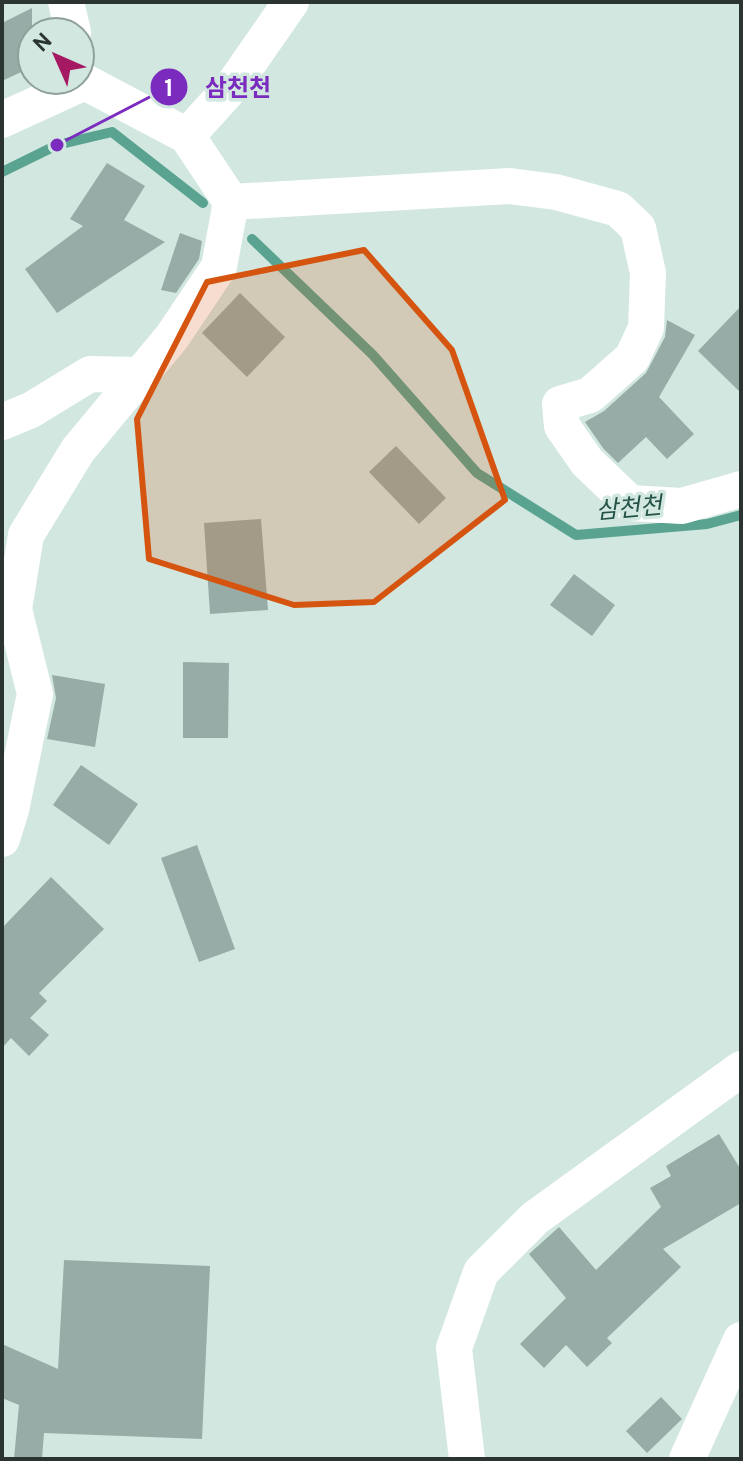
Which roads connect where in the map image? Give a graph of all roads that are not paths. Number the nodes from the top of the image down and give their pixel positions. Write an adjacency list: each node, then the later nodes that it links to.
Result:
1 (291, 2): 5 (street)
2 (96, 81): 5 (street)
3 (42, 96): 4 (street)
4 (2, 120)
5 (187, 136): 6 (street)
6 (231, 202): 7 (street); 9 (street)
7 (140, 375): 8 (street); 10 (street)
8 (2, 422)
9 (741, 489)
10 (2, 839)
11 (741, 1069): 13 (street)
12 (741, 1340): 14 (street)
13 (467, 1459)
14 (687, 1459)

